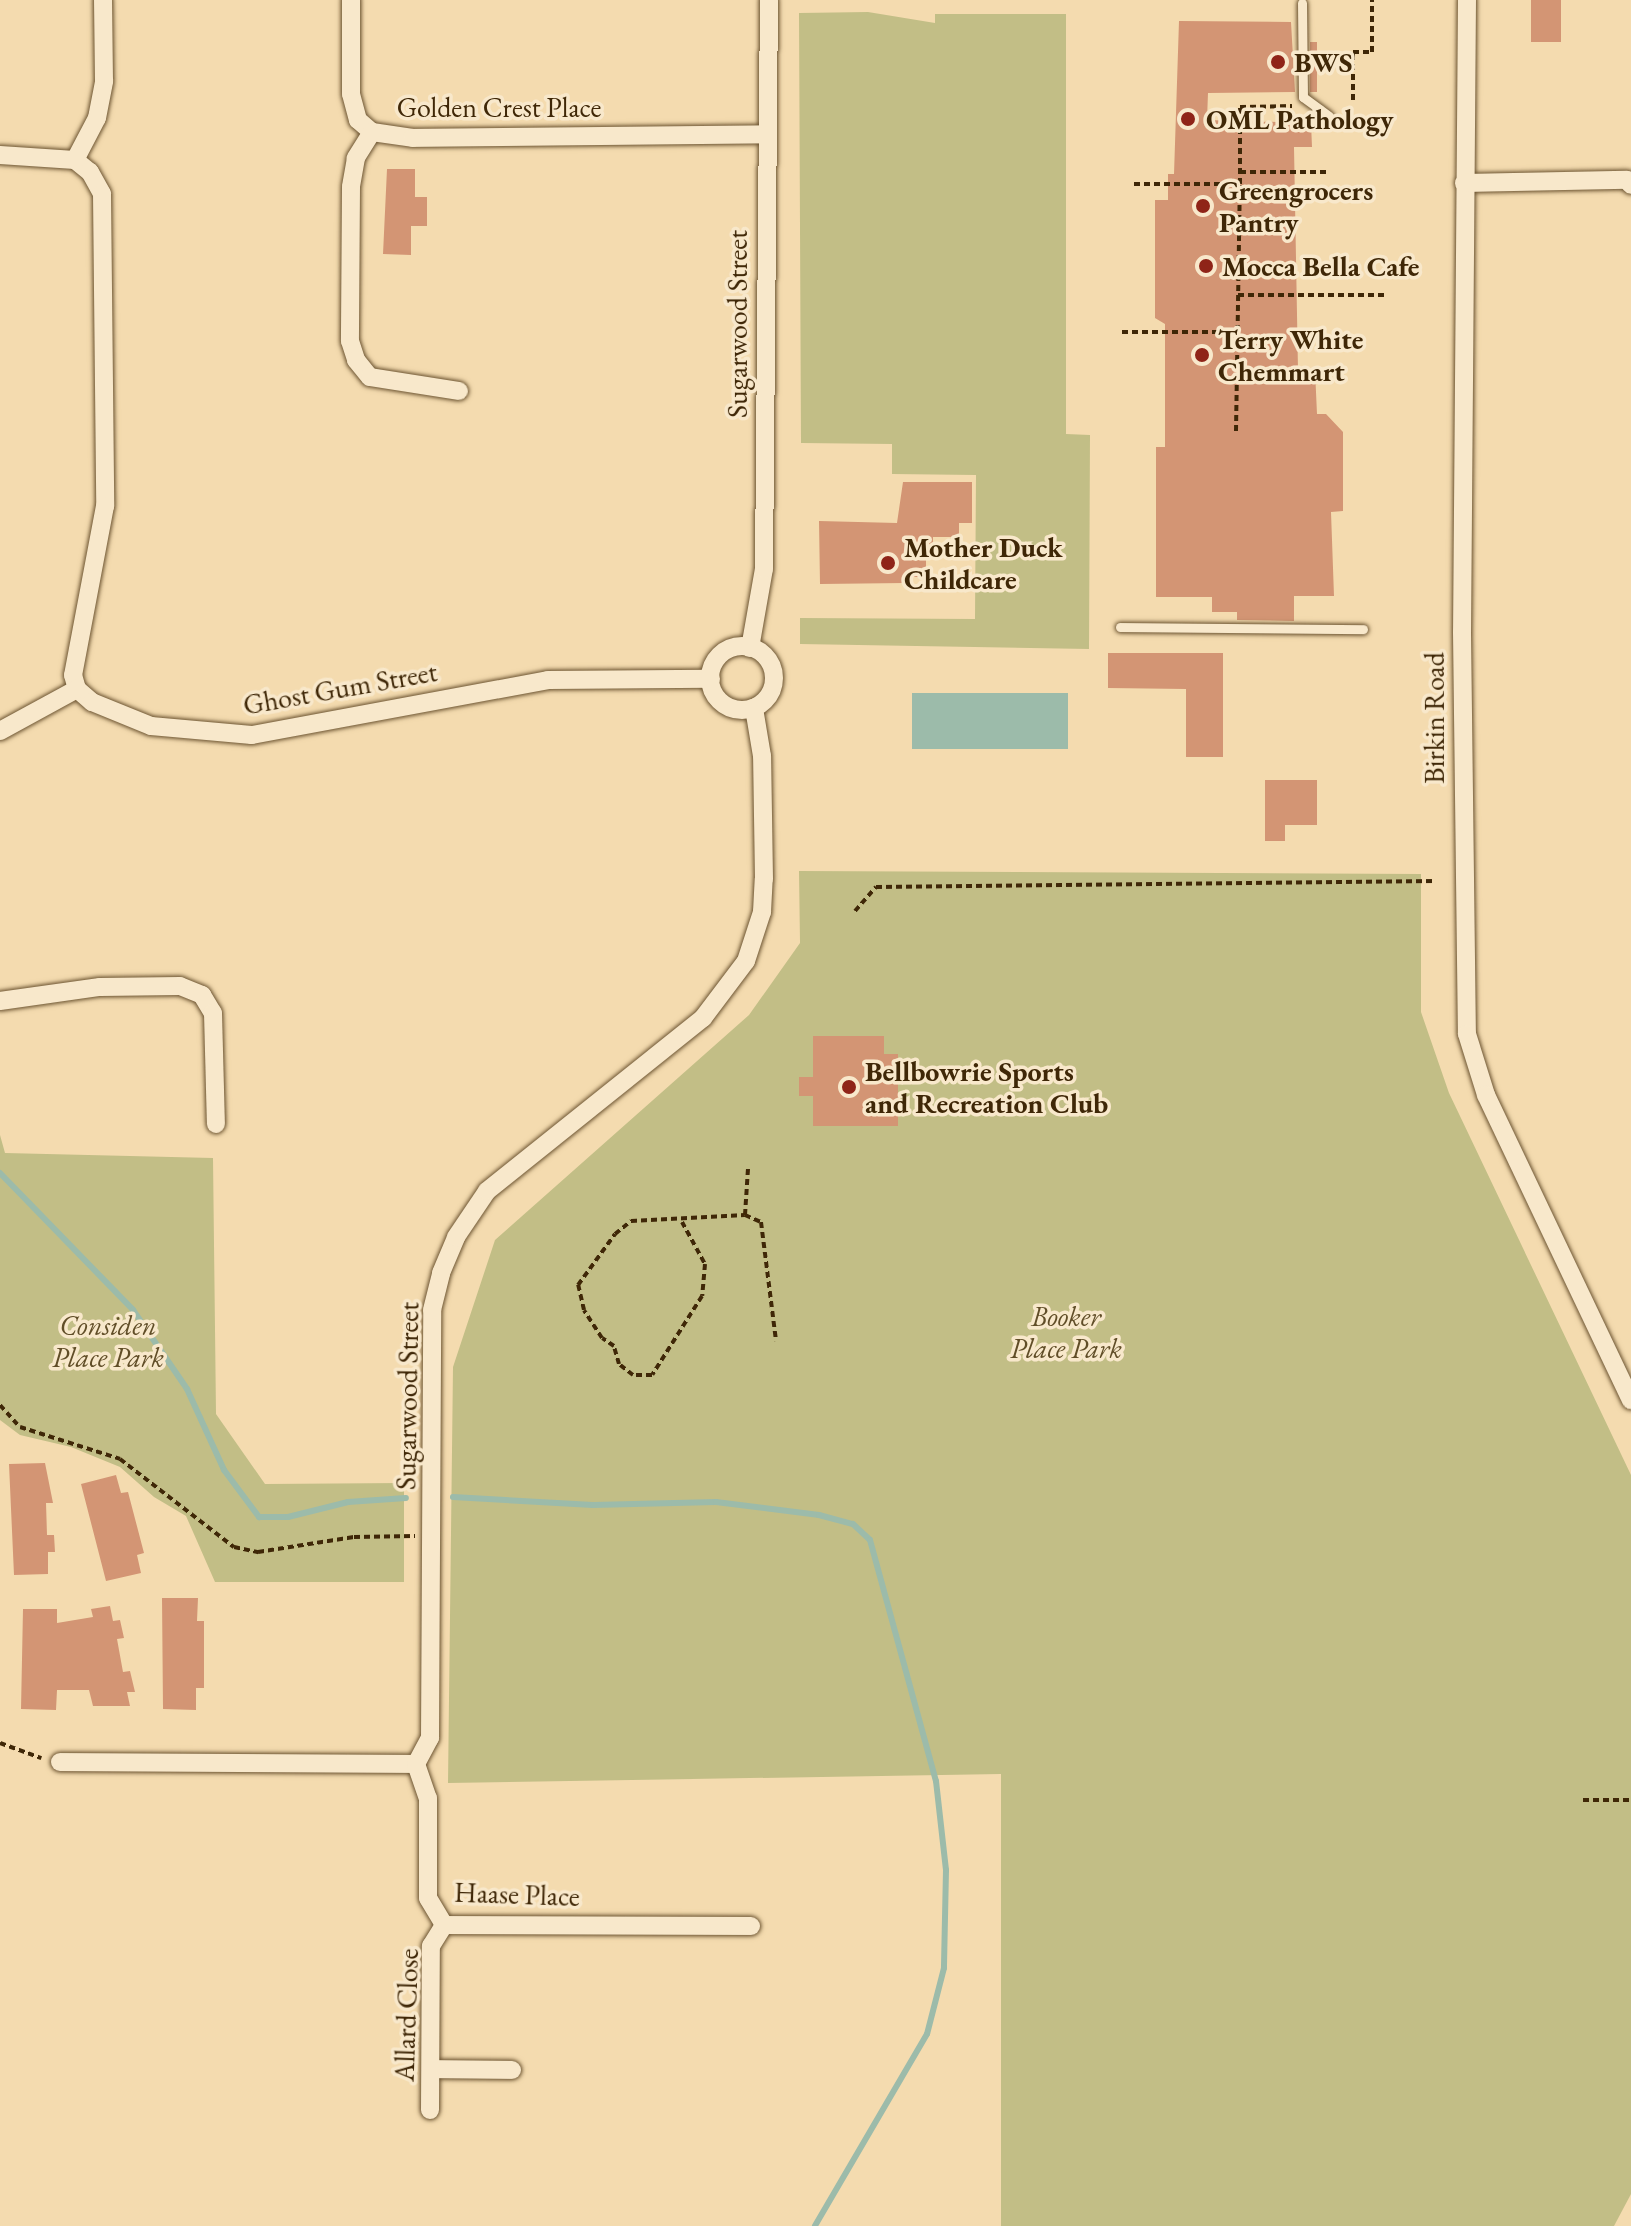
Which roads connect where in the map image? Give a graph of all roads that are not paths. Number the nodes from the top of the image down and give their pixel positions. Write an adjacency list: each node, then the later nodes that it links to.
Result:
1 (103, 0): 10 (street)
2 (351, 0): 7 (street, Golden Crest Place)
3 (769, 0): 8 (street, Sugarwood Street)
4 (1467, 0): 12 (street, Birkin Road)
5 (1302, 3): 6 (lane)
6 (1329, 116)
7 (372, 132): 8 (street, Golden Crest Place); 13 (street)
8 (766, 134): 16 (street, Sugarwood Street)
9 (0, 155): 10 (street)
10 (75, 160): 18 (street)
11 (1630, 180): 12 (street)
12 (1464, 183): 23 (street, Birkin Road)
13 (459, 391)
14 (1120, 627): 15 (lane)
15 (1363, 629)
16 (750, 648): 17 (street); 19 (street)
17 (711, 679): 18 (street, Ghost Gum Street); 19 (street)
18 (77, 689): 20 (street)
19 (754, 708): 25 (street, Sugarwood Street)
20 (0, 731)
21 (0, 1001): 22 (street)
22 (216, 1124)
23 (1631, 1400)
24 (60, 1762): 25 (street)
25 (416, 1764): 26 (street, Haase Place)
26 (444, 1925): 27 (street, Haase Place); 28 (street, Allard Close)
27 (751, 1926)
28 (431, 2069): 29 (street); 30 (street, Allard Close)
29 (512, 2070)
30 (430, 2110)

